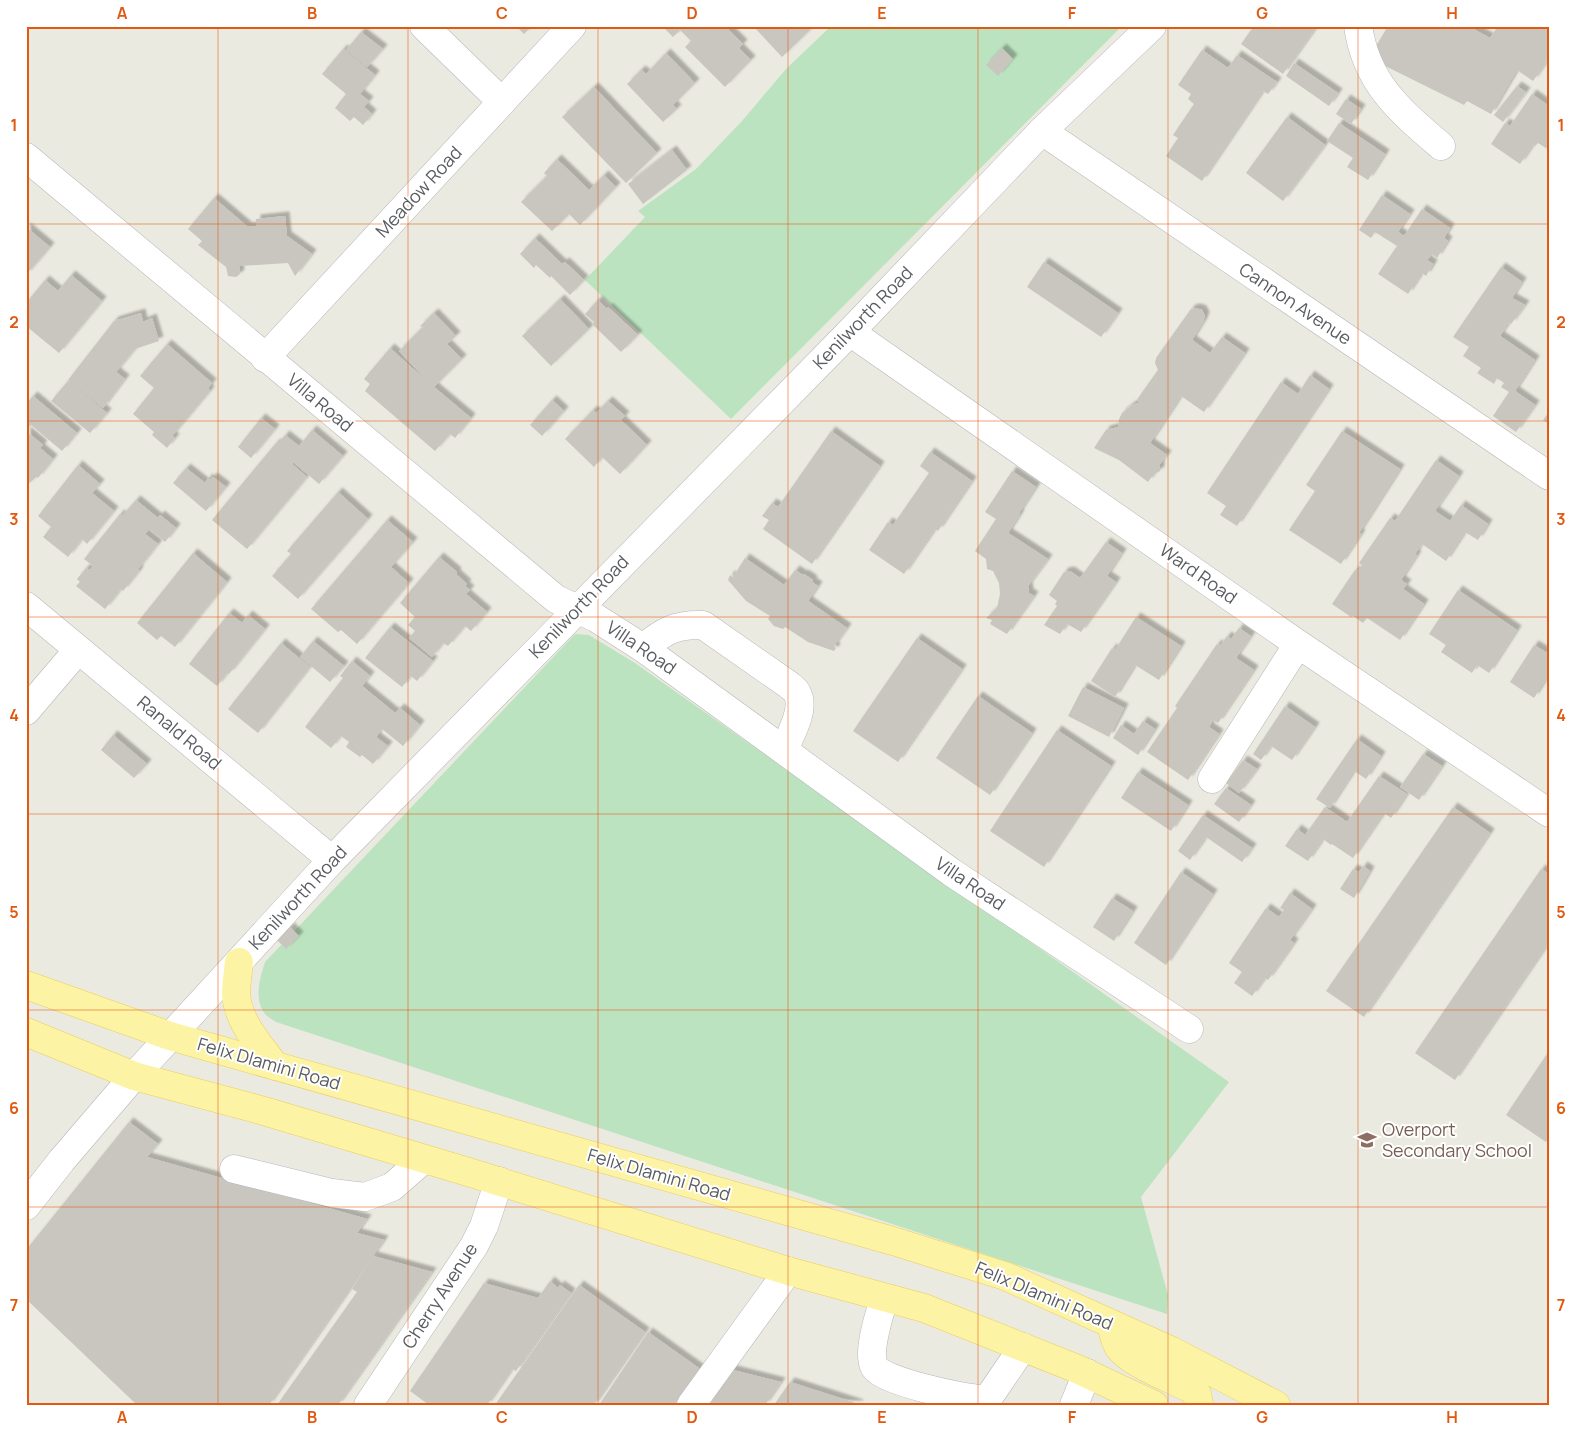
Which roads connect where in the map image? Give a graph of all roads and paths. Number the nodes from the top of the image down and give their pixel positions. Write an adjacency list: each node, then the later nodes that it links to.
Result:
1 (424, 26): 5 (street)
2 (572, 26): 5 (street, Meadow Road)
3 (1152, 26): 6 (street, Kenilworth Road)
4 (1358, 26): 7 (street)
5 (502, 102): 10 (street, Meadow Road)
6 (1042, 132): 9 (street, Kenilworth Road); 11 (street, Cannon Avenue)
7 (1441, 146)
8 (26, 157): 10 (street, Villa Road)
9 (850, 332): 13 (street, Kenilworth Road); 14 (street, Ward Road)
10 (265, 358): 13 (street, Villa Road)
11 (1549, 476)
12 (26, 606): 16 (street, Ranald Road)
13 (577, 609): 15 (street, Villa Road); 21 (street, Kenilworth Road)
14 (1298, 644): 19 (street); 20 (street, Ward Road)
15 (643, 648): 18 (street, Villa Road); 18 (street)
16 (78, 650): 17 (street); 21 (street, Ranald Road)
17 (26, 710)
18 (784, 750): 24 (street, Villa Road)
19 (1212, 779)
20 (1549, 813)
21 (332, 860): 22 (street, Kenilworth Road)
22 (239, 962): 26 (street, Kenilworth Road); 27 (main road)
23 (26, 985): 26 (main road, Felix Dlamini Road)
24 (1189, 1029)
25 (26, 1032): 28 (main road)
26 (170, 1036): 27 (main road, Felix Dlamini Road); 28 (street, Kenilworth Road)
27 (275, 1066): 35 (main road, Felix Dlamini Road)
28 (134, 1076): 29 (main road); 32 (street, Kenilworth Road)
29 (424, 1158): 30 (street); 31 (main road)
30 (234, 1169)
31 (498, 1181): 33 (main road); 39 (street, Cherry Avenue)
32 (26, 1206)
33 (788, 1271): 34 (main road); 40 (street)
34 (884, 1298): 36 (main road); 36 (street)
35 (1111, 1324): 38 (main road, Felix Dlamini Road); 43 (main road)
36 (1023, 1347): 37 (main road)
37 (1086, 1373): 41 (street); 42 (main road)
38 (1242, 1396): 44 (main road, Felix Dlamini Road)
39 (368, 1405)
40 (691, 1405)
41 (1074, 1405)
42 (1154, 1405)
43 (1199, 1405)
44 (1276, 1405)

